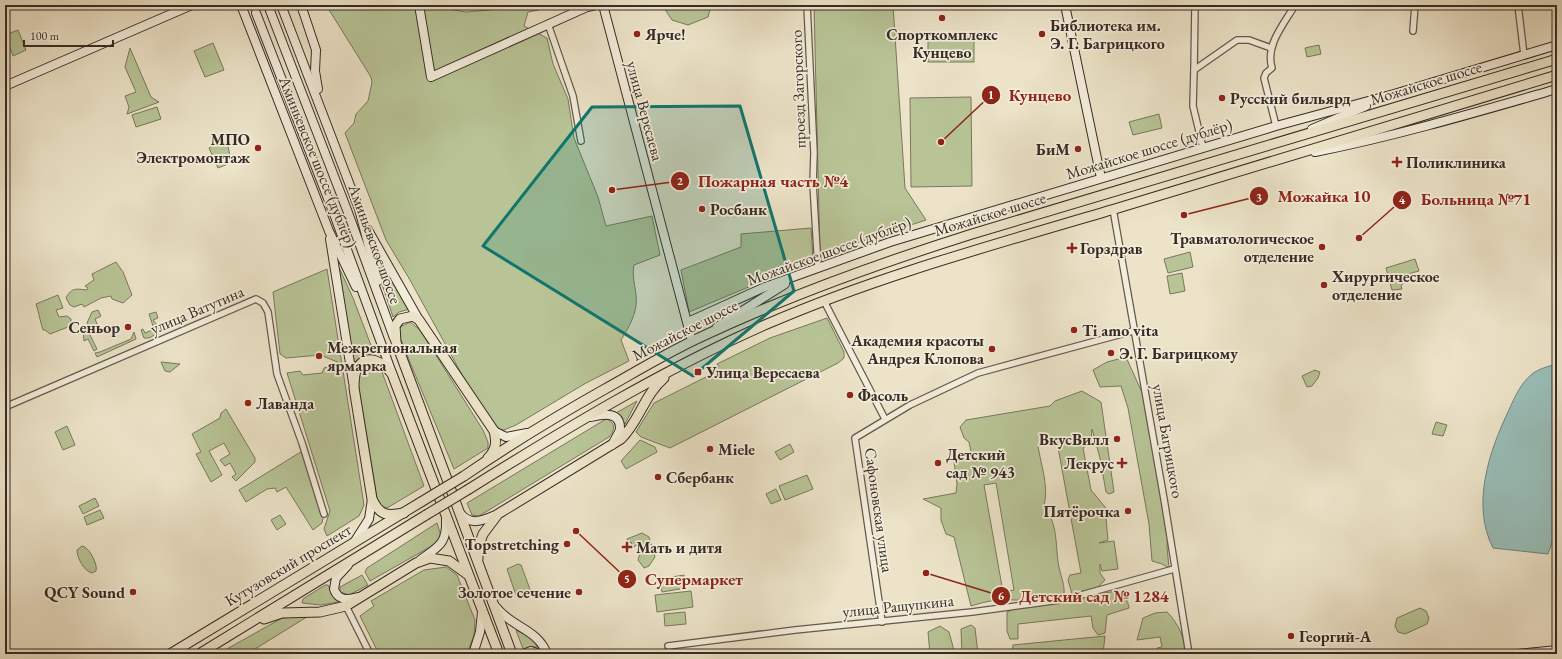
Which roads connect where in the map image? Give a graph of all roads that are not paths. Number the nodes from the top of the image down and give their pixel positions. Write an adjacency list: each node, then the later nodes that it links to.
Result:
1 (192, 5): 24 (main road)
2 (242, 5): 36 (main road, Аминьевское шоссе (дублёр))
3 (281, 5): 27 (main road, Аминьевское шоссе (дублёр))
4 (302, 5): 27 (main road)
5 (419, 5): 16 (main road)
6 (596, 5): 16 (main road)
7 (603, 5): 41 (main road, улица Вересаева)
8 (808, 5): 37 (street, проезд Загорского)
9 (1065, 5): 33 (main road)
10 (1195, 5): 22 (street)
11 (1295, 5): 19 (street)
12 (1415, 5): 17 (street)
13 (1518, 5): 20 (street)
14 (269, 8): 42 (main road, Аминьевское шоссе)
15 (256, 13): 43 (main road, Аминьевское шоссе)
16 (548, 24): 29 (street)
17 (1413, 31)
18 (1557, 45): 20 (main road, Можайское шоссе (дублёр))
19 (1271, 48): 22 (street); 28 (street)
20 (1524, 55): 26 (main road, Можайское шоссе (дублёр))
21 (1557, 59): 30 (main road, Можайское шоссе)
22 (1194, 70): 31 (street)
23 (1557, 75): 32 (main road, Можайское шоссе)
24 (5, 86)
25 (1557, 88): 32 (main road)
26 (1394, 94): 28 (main road, Можайское шоссе (дублёр)); 30 (main road)
27 (322, 110): 34 (main road, Аминьевское шоссе (дублёр))
28 (1276, 126): 31 (main road, Можайское шоссе (дублёр))
29 (582, 141)
30 (1277, 143): 45 (main road, Можайское шоссе)
31 (1202, 148): 33 (main road, Можайское шоссе (дублёр))
32 (1280, 159): 35 (main road, Можайское шоссе)
33 (1101, 178): 37 (main road, Можайское шоссе (дублёр))
34 (359, 209): 40 (main road); 42 (main road, Аминьевское шоссе (дублёр))
35 (1113, 209): 39 (main road, Можайское шоссе); 44 (street, улица Багрицкого)
36 (329, 231): 43 (main road, Аминьевское шоссе (дублёр)); 50 (main road)
37 (818, 268): 38 (main road, Можайское шоссе (дублёр))
38 (805, 274): 41 (main road, Можайское шоссе (дублёр)); 45 (main road)
39 (824, 301): 48 (main road, Можайское шоссе); 53 (street)
40 (419, 320): 47 (main road); 55 (main road)
41 (688, 322): 46 (main road, улица Вересаева)
42 (389, 325): 47 (main road, Аминьевское шоссе)
43 (376, 328): 49 (main road, Аминьевское шоссе)
44 (1133, 331): 53 (street, Сафоновская улица); 70 (street, улица Багрицкого)
45 (704, 335): 46 (main road, Можайское шоссе)
46 (692, 341): 54 (main road, Можайское шоссе)
47 (396, 342): 61 (main road, Аминьевское шоссе)
48 (676, 368): 52 (main road, Можайское шоссе); 56 (main road)
49 (392, 374): 50 (main road); 65 (main road, Аминьевское шоссе)
50 (354, 388): 59 (main road)
51 (5, 407): 63 (street, улица Ватутина)
52 (586, 418): 56 (main road); 58 (main road, Можайское шоссе)
53 (885, 419): 76 (street, Сафоновская улица)
54 (536, 430): 55 (main road); 57 (main road, Можайское шоссе)
55 (494, 431): 57 (main road)
56 (612, 445): 64 (main road)
57 (484, 462): 60 (main road, Можайское шоссе, bridge)
58 (469, 489): 67 (main road, Кутузовский проспект, bridge)
59 (372, 499): 62 (main road); 66 (main road)
60 (421, 502): 62 (main road, Кутузовский проспект)
61 (458, 511): 64 (main road); 69 (main road, Аминьевское шоссе)
62 (404, 512): 66 (main road, Кутузовский проспект)
63 (324, 514)
64 (498, 514): 69 (main road)
65 (446, 516): 68 (main road); 71 (main road, Аминьевское шоссе)
66 (353, 543): 80 (main road, Кутузовский проспект)
67 (354, 559): 72 (main road); 77 (main road, Кутузовский проспект)
68 (416, 563): 71 (main road); 72 (main road)
69 (479, 566): 73 (main road, Аминьевское шоссе)
70 (1174, 569): 76 (street, улица Ращупкина); 89 (street, улица Багрицкого)
71 (470, 577): 75 (main road, Аминьевское шоссе)
72 (362, 595): 74 (main road)
73 (493, 604): 85 (main road, Аминьевское шоссе); 88 (main road)
74 (346, 606): 77 (main road); 82 (street)
75 (482, 609): 83 (main road); 84 (main road, Аминьевское шоссе)
76 (882, 622): 78 (street, улица Ращупкина)
77 (235, 632): 81 (main road, Кутузовский проспект)
78 (668, 646)
79 (1557, 650): 90 (main road)
80 (170, 654)
81 (198, 654)
82 (370, 654)
83 (473, 654)
84 (499, 654)
85 (512, 654)
86 (524, 654): 87 (main road)
87 (540, 654)
88 (547, 654)
89 (1189, 654)
90 (1517, 654)

